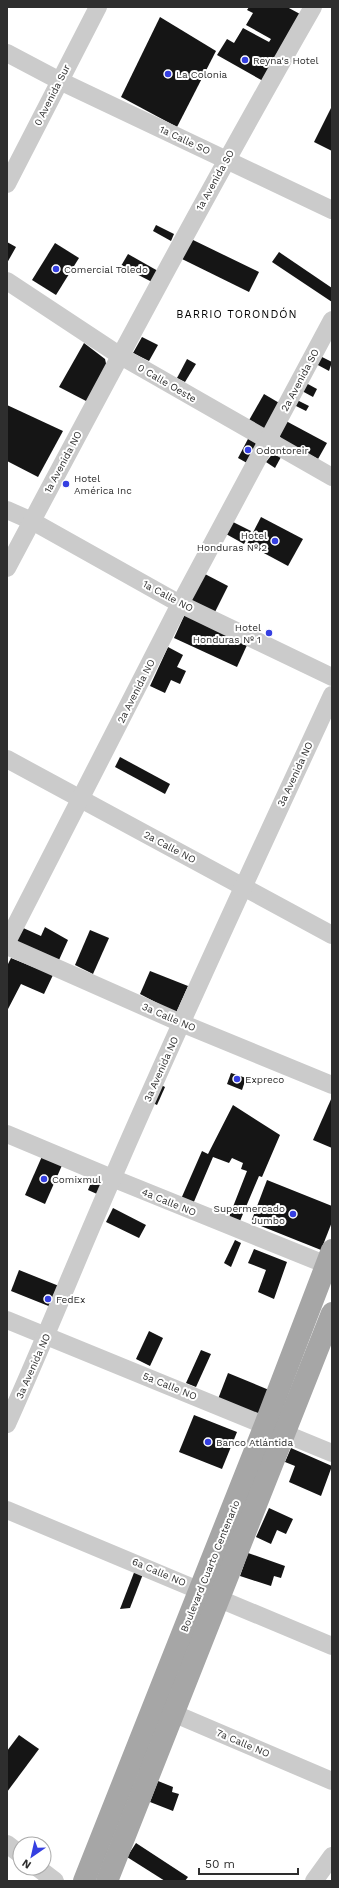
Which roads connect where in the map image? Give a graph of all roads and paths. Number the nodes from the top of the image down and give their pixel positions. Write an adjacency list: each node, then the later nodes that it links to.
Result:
1 (98, 7): 4 (street, 0 Avenida Sur)
2 (313, 7): 5 (street, 1a Avenida SO)
3 (7, 53): 4 (street, 1a Calle SO)
4 (60, 81): 5 (street, 1a Calle SO); 6 (street, 0 Avenida Sur)
5 (226, 159): 7 (street, 1a Calle SO); 10 (street, 1a Avenida SO)
6 (7, 184)
7 (332, 210)
8 (7, 281): 10 (street, 0 Calle Oeste)
9 (332, 320): 11 (street, 2a Avenida SO)
10 (119, 355): 11 (street, 0 Calle Oeste); 14 (street, 1a Avenida NO)
11 (268, 441): 12 (street, 0 Calle Oeste); 16 (street, 2a Avenida NO)
12 (332, 477)
13 (7, 510): 14 (street, 1a Calle NO)
14 (32, 521): 15 (street, 1a Avenida NO); 16 (street, 1a Calle NO)
15 (7, 568)
16 (180, 604): 17 (street, 1a Calle NO); 20 (street, 2a Avenida NO)
17 (332, 677)
18 (332, 695): 21 (street, 3a Avenida NO)
19 (7, 759): 20 (street, 2a Calle NO)
20 (80, 798): 21 (street, 2a Calle NO); 23 (street, 2a Avenida NO)
21 (243, 886): 22 (street, 2a Calle NO); 25 (street, 3a Avenida NO)
22 (332, 935)
23 (7, 942)
24 (7, 946): 25 (street, 3a Calle NO)
25 (181, 1023): 26 (street, 3a Calle NO); 28 (street, 3a Avenida NO)
26 (332, 1085)
27 (7, 1134): 28 (street, 4a Calle NO)
28 (112, 1178): 29 (street, 4a Calle NO); 32 (street, 3a Avenida NO)
29 (330, 1261): 34 (main road, Boulevard Cuarto Centenario)
30 (332, 1313): 34 (main road, Boulevard Cuarto Centenario)
31 (7, 1320): 32 (street, 5a Calle NO)
32 (46, 1336): 33 (street, 3a Avenida NO); 34 (street, 5a Calle NO)
33 (7, 1424)
34 (275, 1430): 35 (street, 5a Calle NO); 37 (main road, Boulevard Cuarto Centenario)
35 (332, 1453)
36 (7, 1510): 37 (street, 6a Calle NO)
37 (210, 1594): 38 (street, 6a Calle NO); 39 (main road, Boulevard Cuarto Centenario)
38 (332, 1646)
39 (164, 1710): 40 (street, 7a Calle NO); 42 (main road, Boulevard Cuarto Centenario); 43 (main road, Boulevard Cuarto Centenario)
40 (332, 1781)
41 (332, 1856): 44 (street)
42 (84, 1881)
43 (107, 1881)
44 (314, 1881)

